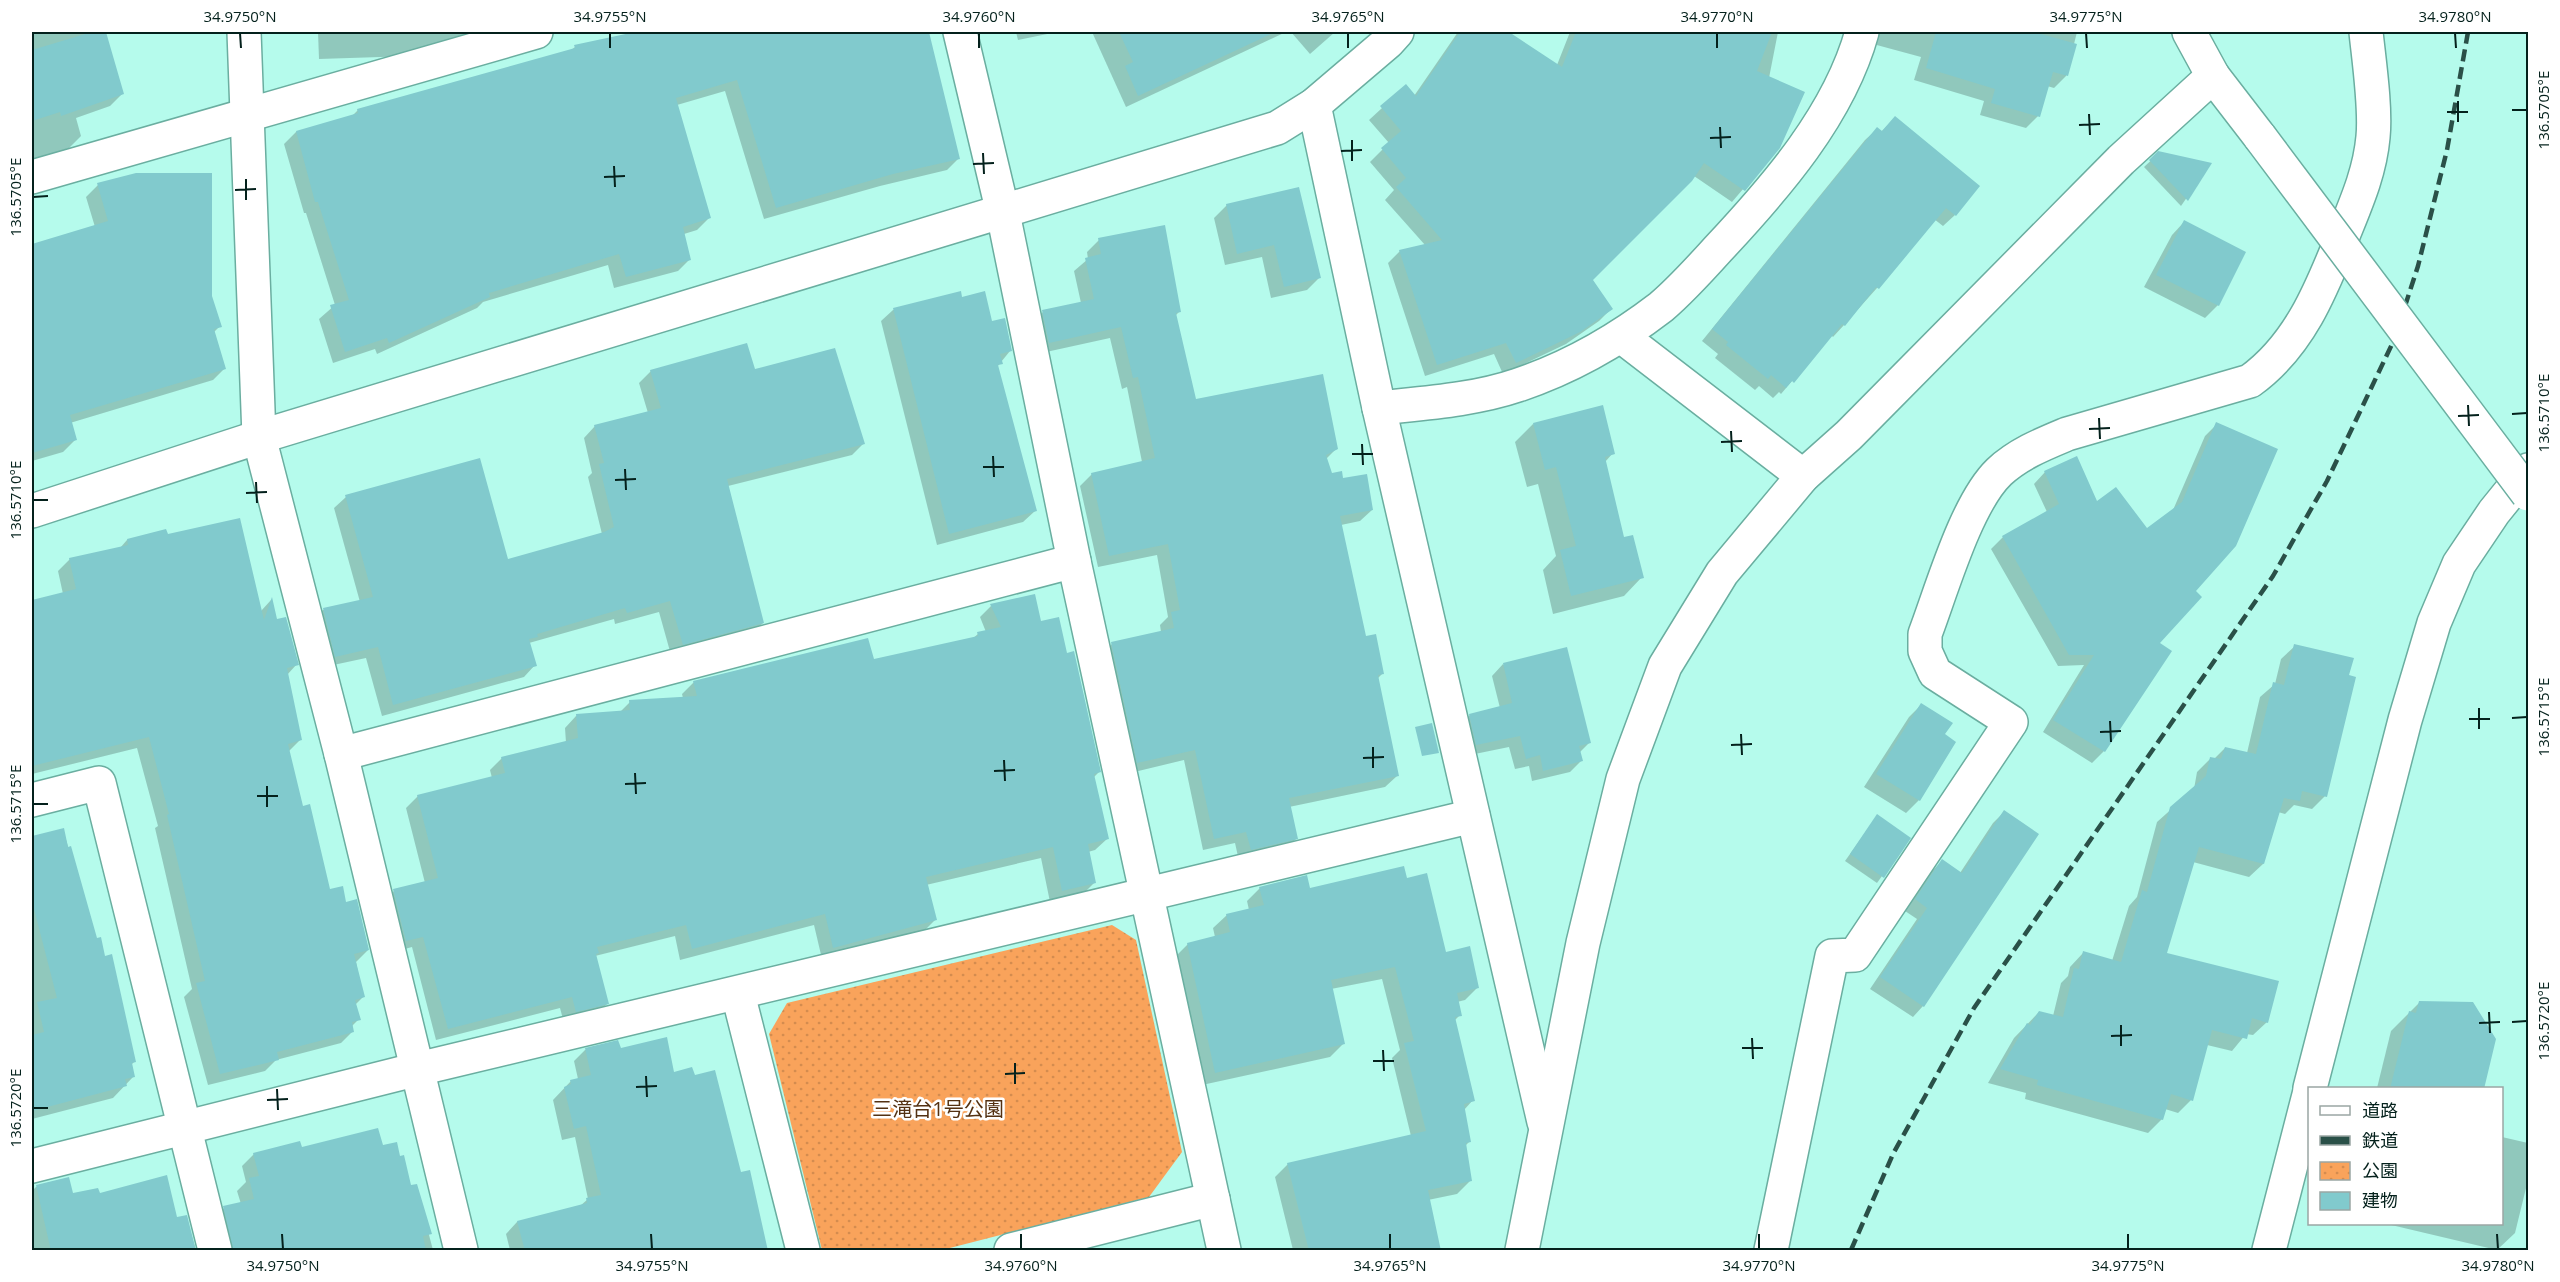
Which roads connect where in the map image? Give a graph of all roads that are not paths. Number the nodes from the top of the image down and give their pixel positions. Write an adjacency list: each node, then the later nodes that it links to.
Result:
1 (244, 32): 10 (street)
2 (960, 32): 12 (street)
3 (1397, 32): 9 (street)
4 (1862, 32): 13 (street)
5 (2189, 32): 8 (street)
6 (2366, 32): 39 (street)
7 (521, 34): 10 (street)
8 (2213, 76): 17 (street); 18 (street, bridge)
9 (1314, 105): 12 (street); 14 (street)
10 (248, 114): 11 (street); 15 (street)
11 (32, 177)
12 (1003, 213): 15 (street); 20 (street)
13 (1621, 336): 14 (street); 17 (street)
14 (1379, 408): 23 (street)
15 (259, 437): 19 (street); 21 (street)
16 (2529, 470): 27 (street)
17 (1803, 476): 30 (street)
18 (2529, 494)
19 (32, 511)
20 (1074, 561): 21 (street); 24 (street)
21 (341, 754): 26 (street)
22 (32, 800): 29 (street)
23 (1473, 816): 24 (street); 30 (street)
24 (1148, 894): 25 (street); 32 (street)
25 (738, 994): 26 (street); 35 (street)
26 (418, 1069): 29 (street); 34 (street)
27 (2311, 1087)
28 (2308, 1098): 40 (street)
29 (185, 1129): 31 (street); 33 (street)
30 (1547, 1136): 38 (street)
31 (32, 1166)
32 (1213, 1199): 36 (street); 37 (street)
33 (215, 1251)
34 (461, 1251)
35 (803, 1251)
36 (1011, 1251)
37 (1224, 1251)
38 (1522, 1251)
39 (1771, 1251)
40 (2269, 1251)

